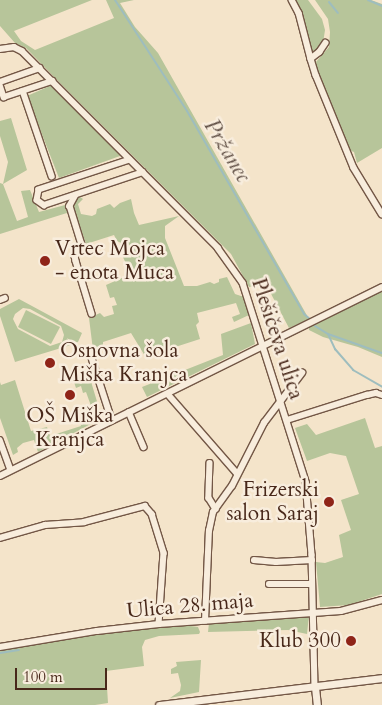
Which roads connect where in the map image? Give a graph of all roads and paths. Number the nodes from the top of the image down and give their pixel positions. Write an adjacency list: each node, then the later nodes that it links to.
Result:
1 (292, 0): 4 (street)
2 (326, 43): 4 (street)
3 (0, 49): 5 (street, Plešičeva ulica)
4 (311, 59): 13 (street)
5 (40, 68): 6 (street, Plešičeva ulica); 7 (street)
6 (52, 81): 8 (street); 9 (street, Plešičeva ulica)
7 (0, 83): 8 (street)
8 (23, 90): 11 (street)
9 (130, 160): 10 (street, Plešičeva ulica); 12 (street)
10 (142, 172): 12 (street); 16 (street, Plešičeva ulica)
11 (52, 176)
12 (76, 195): 15 (street)
13 (382, 214)
14 (382, 287): 16 (street)
15 (92, 314)
16 (263, 346): 19 (street); 21 (street, Plešičeva ulica)
17 (91, 355): 23 (street)
18 (302, 372): 21 (street)
19 (168, 394): 22 (street); 29 (street)
20 (382, 395): 24 (street)
21 (281, 404): 24 (street, Plešičeva ulica); 29 (street)
22 (129, 412): 23 (street); 26 (street)
23 (112, 420): 28 (street)
24 (287, 420): 34 (street, Plešičeva ulica)
25 (0, 440): 28 (street)
26 (144, 447)
27 (210, 464): 31 (street)
28 (11, 470): 30 (street)
29 (237, 473): 31 (street)
30 (0, 476)
31 (216, 509): 39 (street)
32 (0, 538): 40 (street)
33 (254, 560): 34 (street)
34 (312, 560): 36 (street, Plešičeva ulica)
35 (269, 584): 36 (street)
36 (312, 584): 38 (street, Plešičeva ulica)
37 (382, 600): 38 (street, Ulica 28. maja)
38 (312, 613): 39 (street, Ulica 28. maja); 43 (street, Plešičeva ulica)
39 (205, 622): 40 (street, Ulica 28. maja)
40 (159, 624): 41 (street, Ulica 28. maja)
41 (0, 647)
42 (382, 678): 43 (street)
43 (315, 687): 44 (street); 46 (street)
44 (206, 702): 45 (street)
45 (159, 705)
46 (317, 705)

